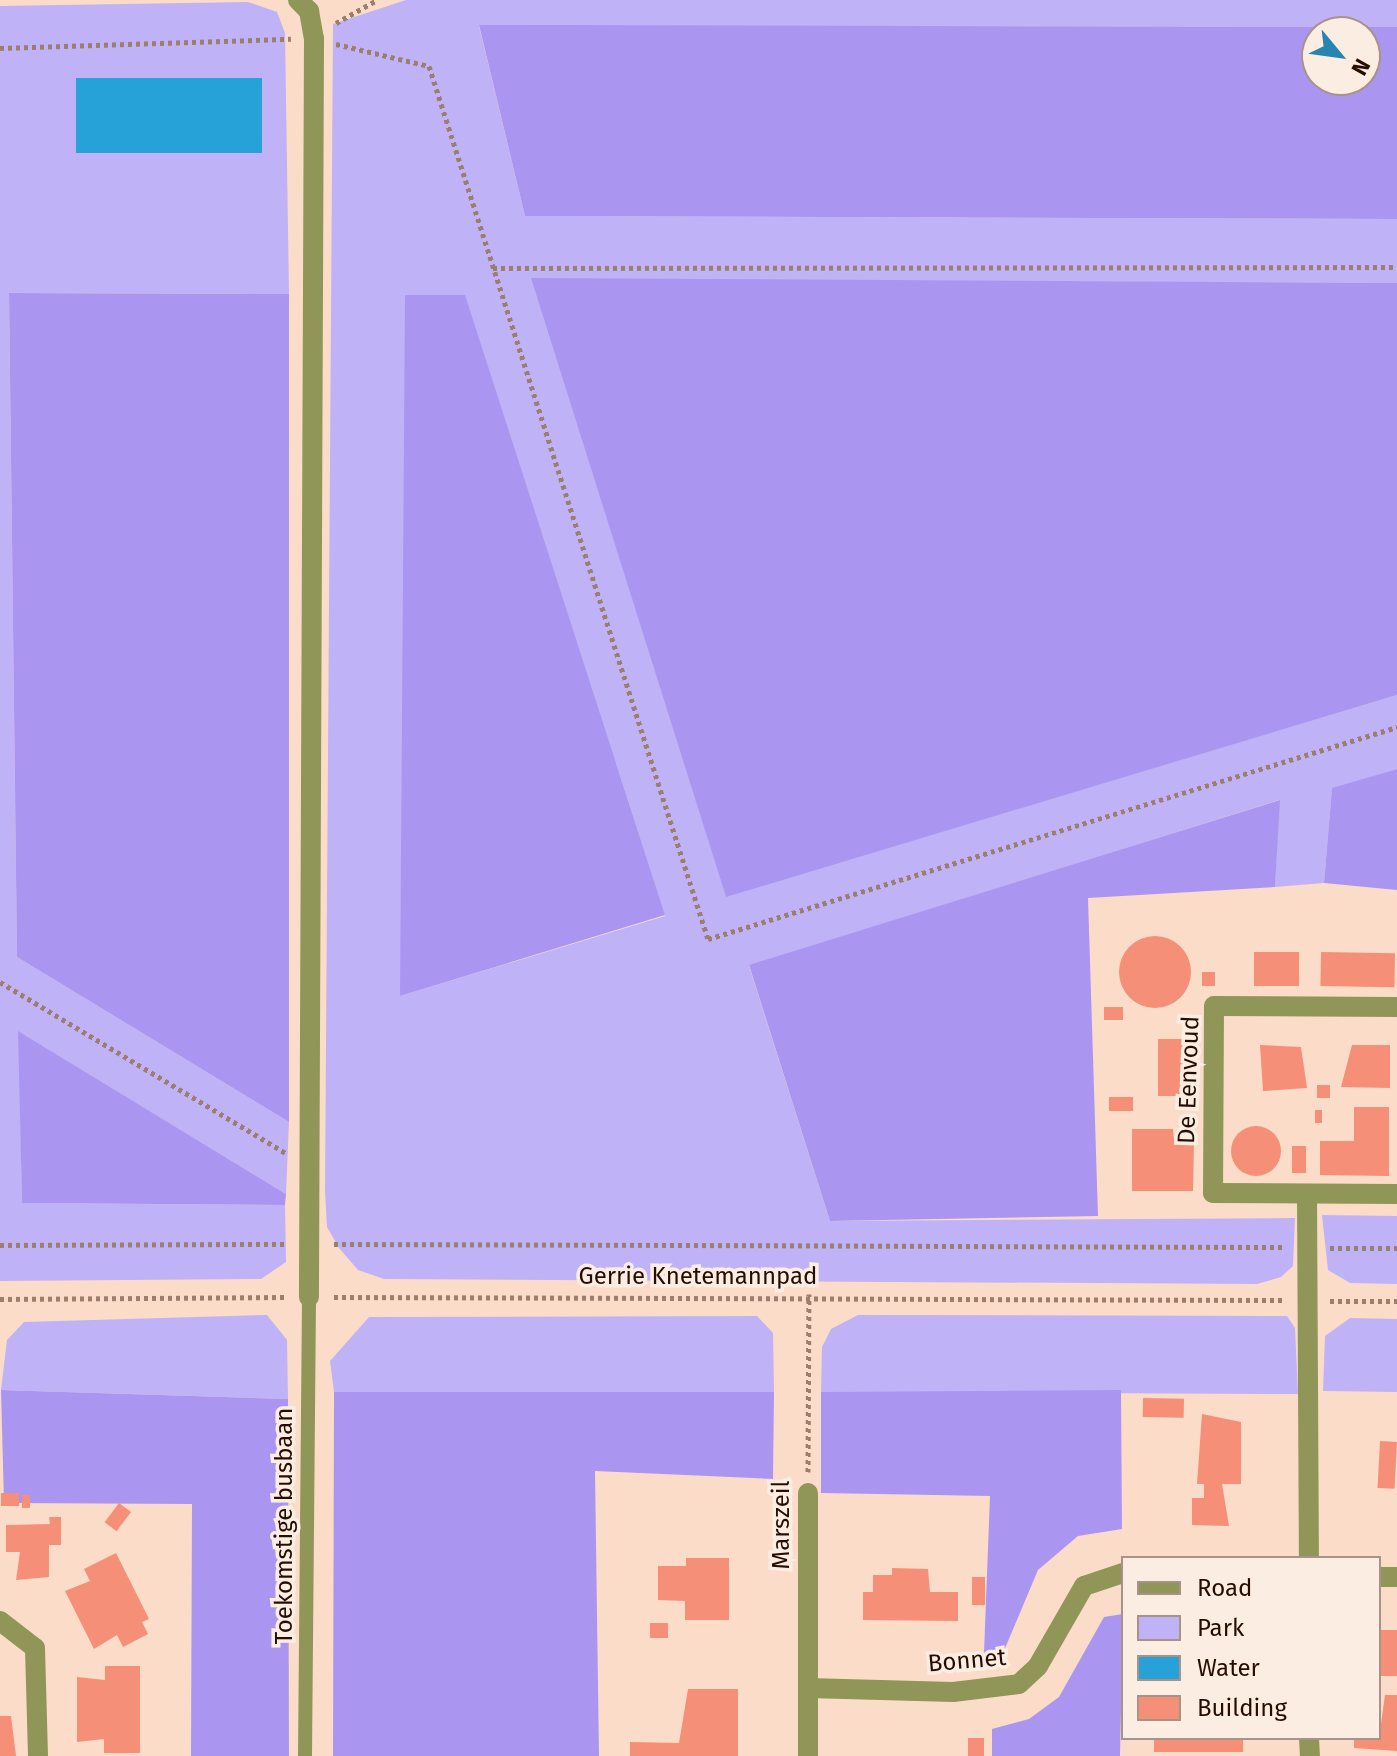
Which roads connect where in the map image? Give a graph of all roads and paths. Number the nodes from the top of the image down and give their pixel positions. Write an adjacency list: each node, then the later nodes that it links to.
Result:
1 (298, 0): 3 (street)
2 (377, 0): 3 (path)
3 (314, 38): 4 (path); 6 (path); 10 (street)
4 (0, 48)
5 (1397, 267): 6 (path)
6 (493, 268): 7 (path)
7 (1397, 727)
8 (0, 982): 10 (path)
9 (1397, 1007): 11 (street, De Eenvoud)
10 (309, 1167): 13 (street)
11 (1307, 1194): 12 (street, De Eenvoud); 15 (street)
12 (1397, 1194)
13 (308, 1244): 14 (path); 15 (path); 18 (street)
14 (0, 1245)
15 (1307, 1248): 16 (path); 20 (street)
16 (1397, 1248)
17 (809, 1294): 18 (path, Gerrie Knetemannpad); 20 (path, Gerrie Knetemannpad); 22 (path, Marszeil)
18 (309, 1297): 19 (path, Gerrie Knetemannpad); 28 (lane, Toekomstige busbaan)
19 (0, 1299)
20 (1308, 1300): 21 (path, Gerrie Knetemannpad); 23 (street)
21 (1397, 1301)
22 (808, 1493): 26 (street, Marszeil)
23 (1309, 1556)
24 (1121, 1574): 26 (street, Bonnet)
25 (0, 1621): 27 (street)
26 (808, 1688): 29 (street, Marszeil)
27 (38, 1756)
28 (305, 1756)
29 (808, 1756)

